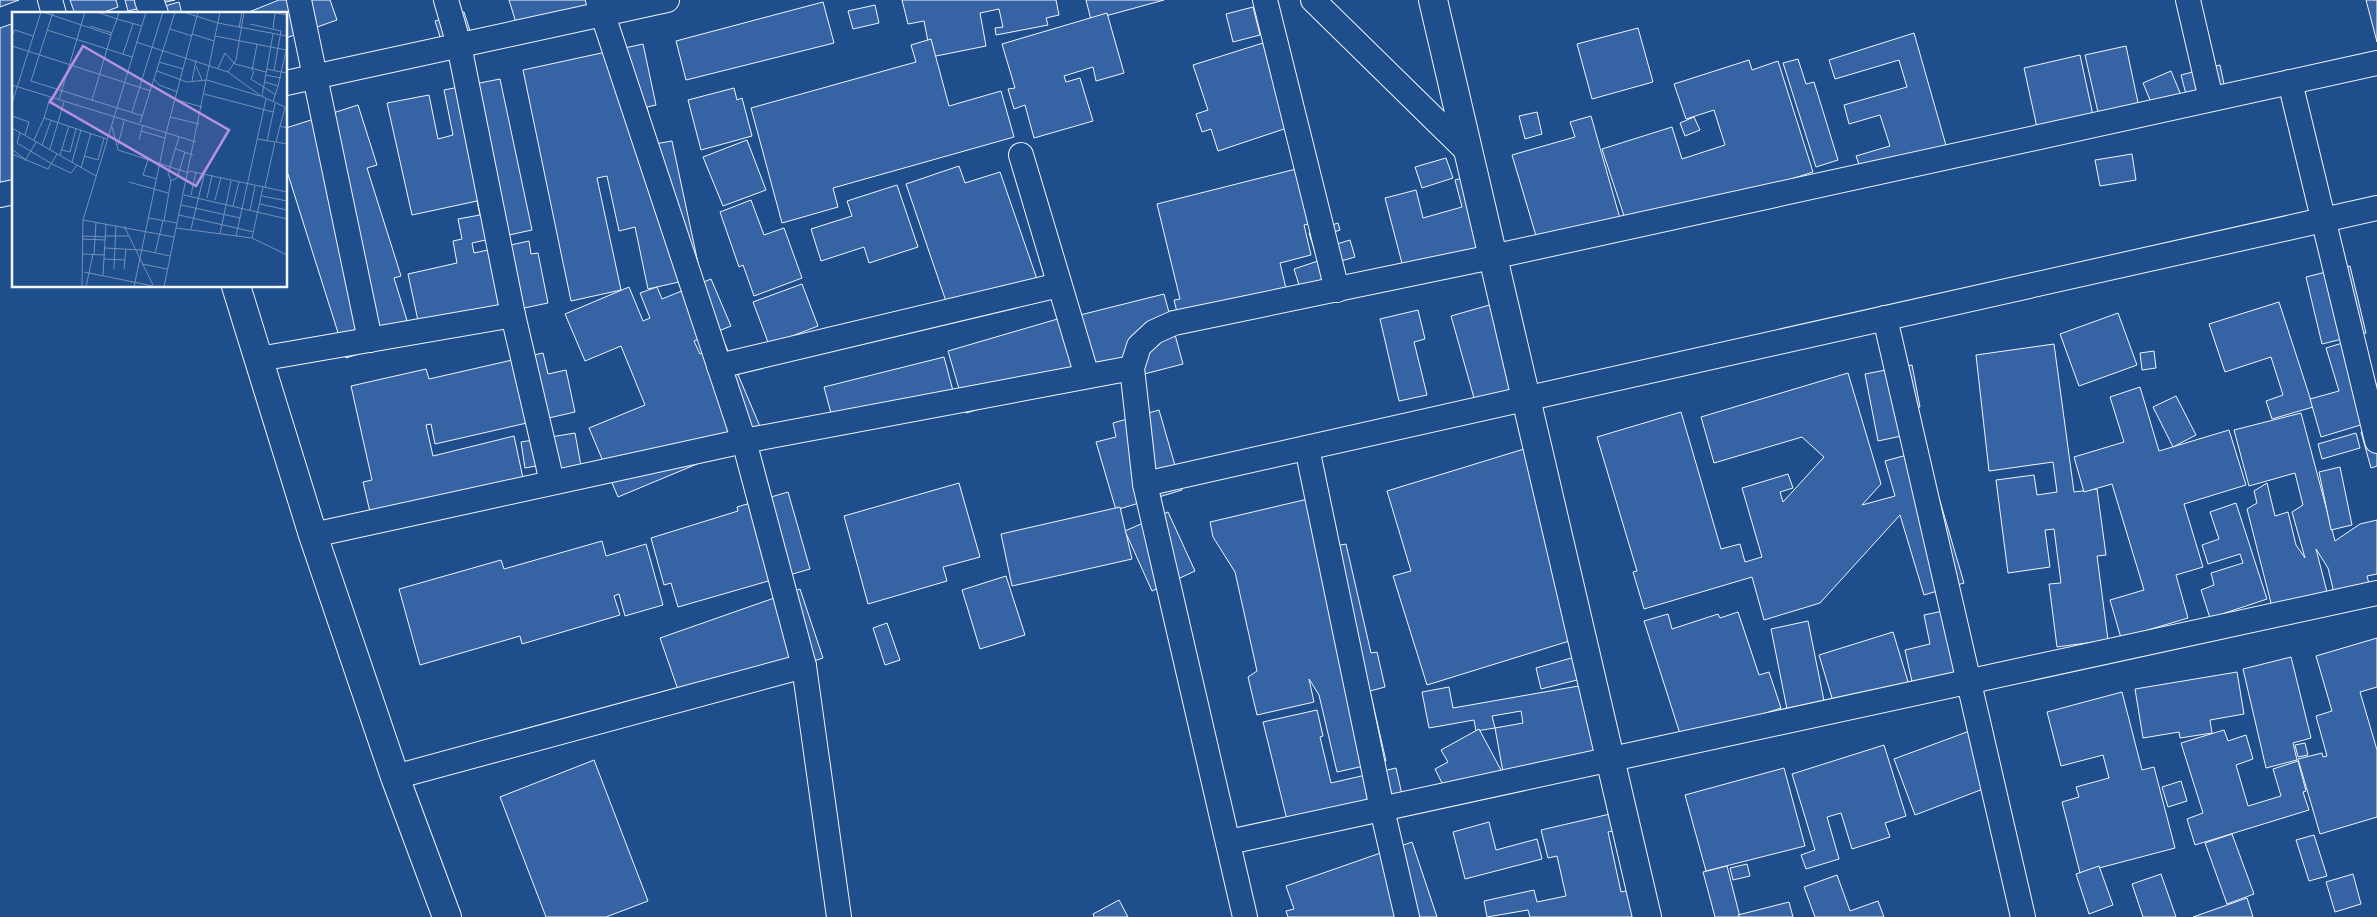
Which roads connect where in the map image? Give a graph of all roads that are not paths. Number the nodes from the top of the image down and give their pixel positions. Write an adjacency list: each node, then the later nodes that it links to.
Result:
1 (149, 0): 10 (main road)
2 (299, 0): 13 (street)
3 (446, 0): 11 (street)
4 (667, 0): 9 (street)
5 (1265, 0): 24 (street)
6 (1313, 0): 17 (street)
7 (1433, 0): 17 (main road)
8 (2188, 0): 16 (street)
9 (600, 7): 11 (street); 29 (street)
10 (153, 12)
11 (458, 45): 13 (street); 25 (street)
12 (2377, 63): 15 (street)
13 (314, 76): 14 (street); 27 (street)
14 (288, 82)
15 (2290, 82): 16 (street); 20 (street)
16 (2211, 99): 21 (street)
17 (1467, 150): 21 (main road)
18 (1021, 155): 22 (street)
19 (2377, 208): 20 (street)
20 (2324, 220): 26 (street); 34 (street)
21 (1492, 257): 24 (street); 32 (main road)
22 (1059, 285): 29 (street); 31 (street)
23 (237, 288): 28 (main road)
24 (1338, 290): 30 (street)
25 (513, 315): 27 (street); 36 (street)
26 (1885, 318): 32 (street); 41 (street)
27 (370, 340): 28 (street)
28 (259, 359): 38 (main road)
29 (719, 366): 33 (street)
30 (1132, 368): 31 (street); 37 (street)
31 (1086, 376): 33 (street)
32 (1525, 399): 35 (street); 42 (main road)
33 (744, 440): 36 (street); 40 (street)
34 (2377, 441)
35 (1307, 448): 37 (street); 44 (street)
36 (552, 482): 38 (street)
37 (1145, 484): 45 (street)
38 (313, 535): 43 (main road)
39 (2377, 593): 41 (street)
40 (804, 666): 43 (street); 47 (street)
41 (1969, 683): 42 (street); 51 (street)
42 (1609, 761): 44 (street); 50 (main road)
43 (395, 778): 46 (main road)
44 (1382, 810): 45 (street); 49 (street)
45 (1229, 842): 48 (street)
46 (447, 917)
47 (839, 917)
48 (1245, 917)
49 (1407, 917)
50 (1647, 917)
51 (2023, 917)

